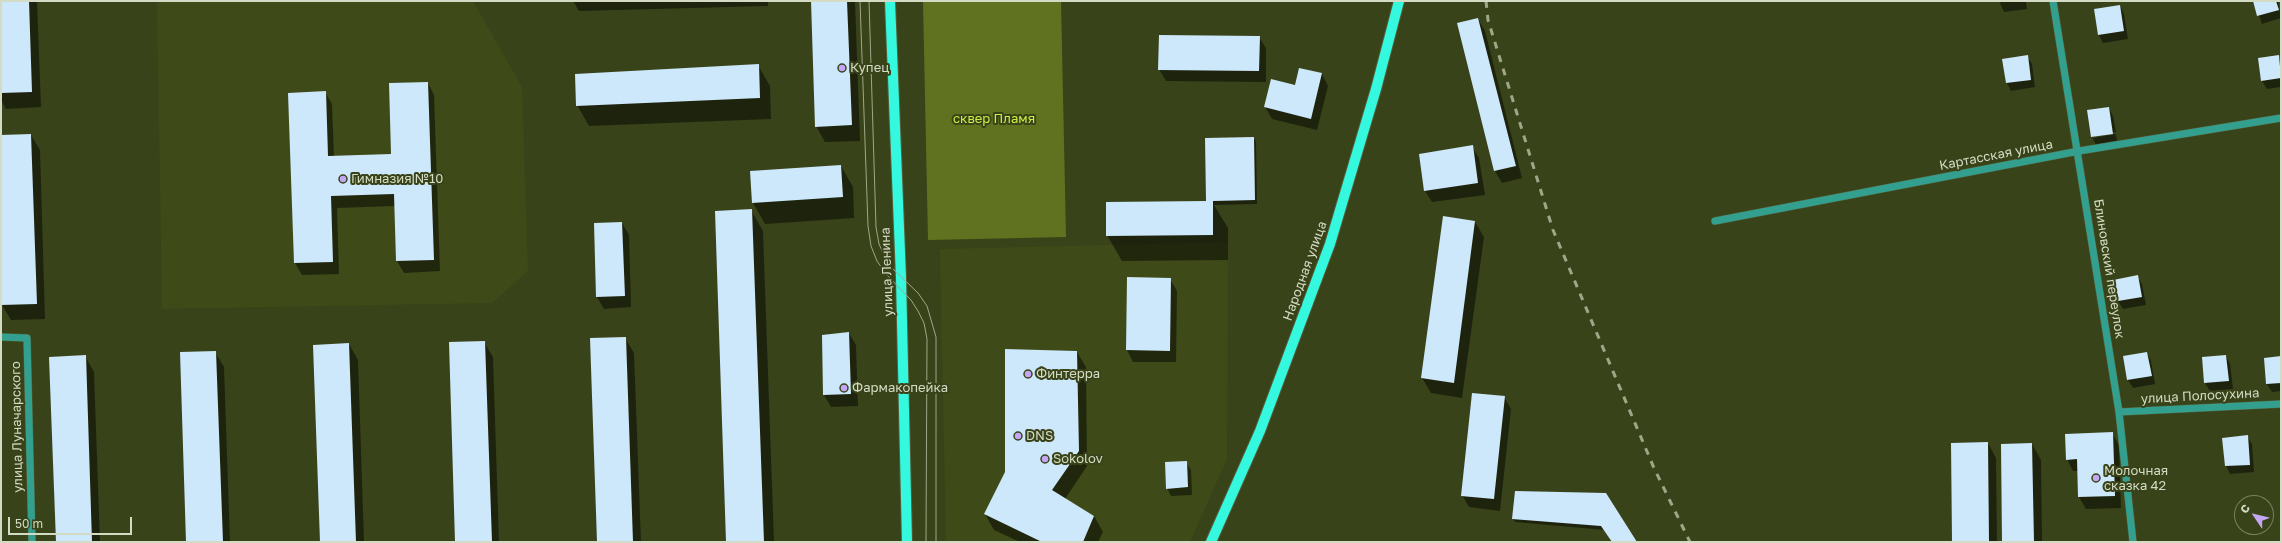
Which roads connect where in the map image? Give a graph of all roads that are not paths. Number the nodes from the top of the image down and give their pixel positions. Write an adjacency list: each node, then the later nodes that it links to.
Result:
1 (890, 1): 11 (main road, улица Ленина)
2 (1399, 1): 12 (main road, Народная улица)
3 (2054, 1): 5 (street, Блиновский переулок)
4 (2281, 118): 5 (street, Картасская улица)
5 (2079, 151): 6 (street, Картасская улица); 9 (street, Блиновский переулок)
6 (1715, 221)
7 (1, 337): 10 (street, улица Луначарского)
8 (2281, 404): 9 (street, улица Полосухина)
9 (2119, 412): 13 (street, Блиновский переулок)
10 (32, 542)
11 (907, 542)
12 (1211, 542)
13 (2133, 542)

